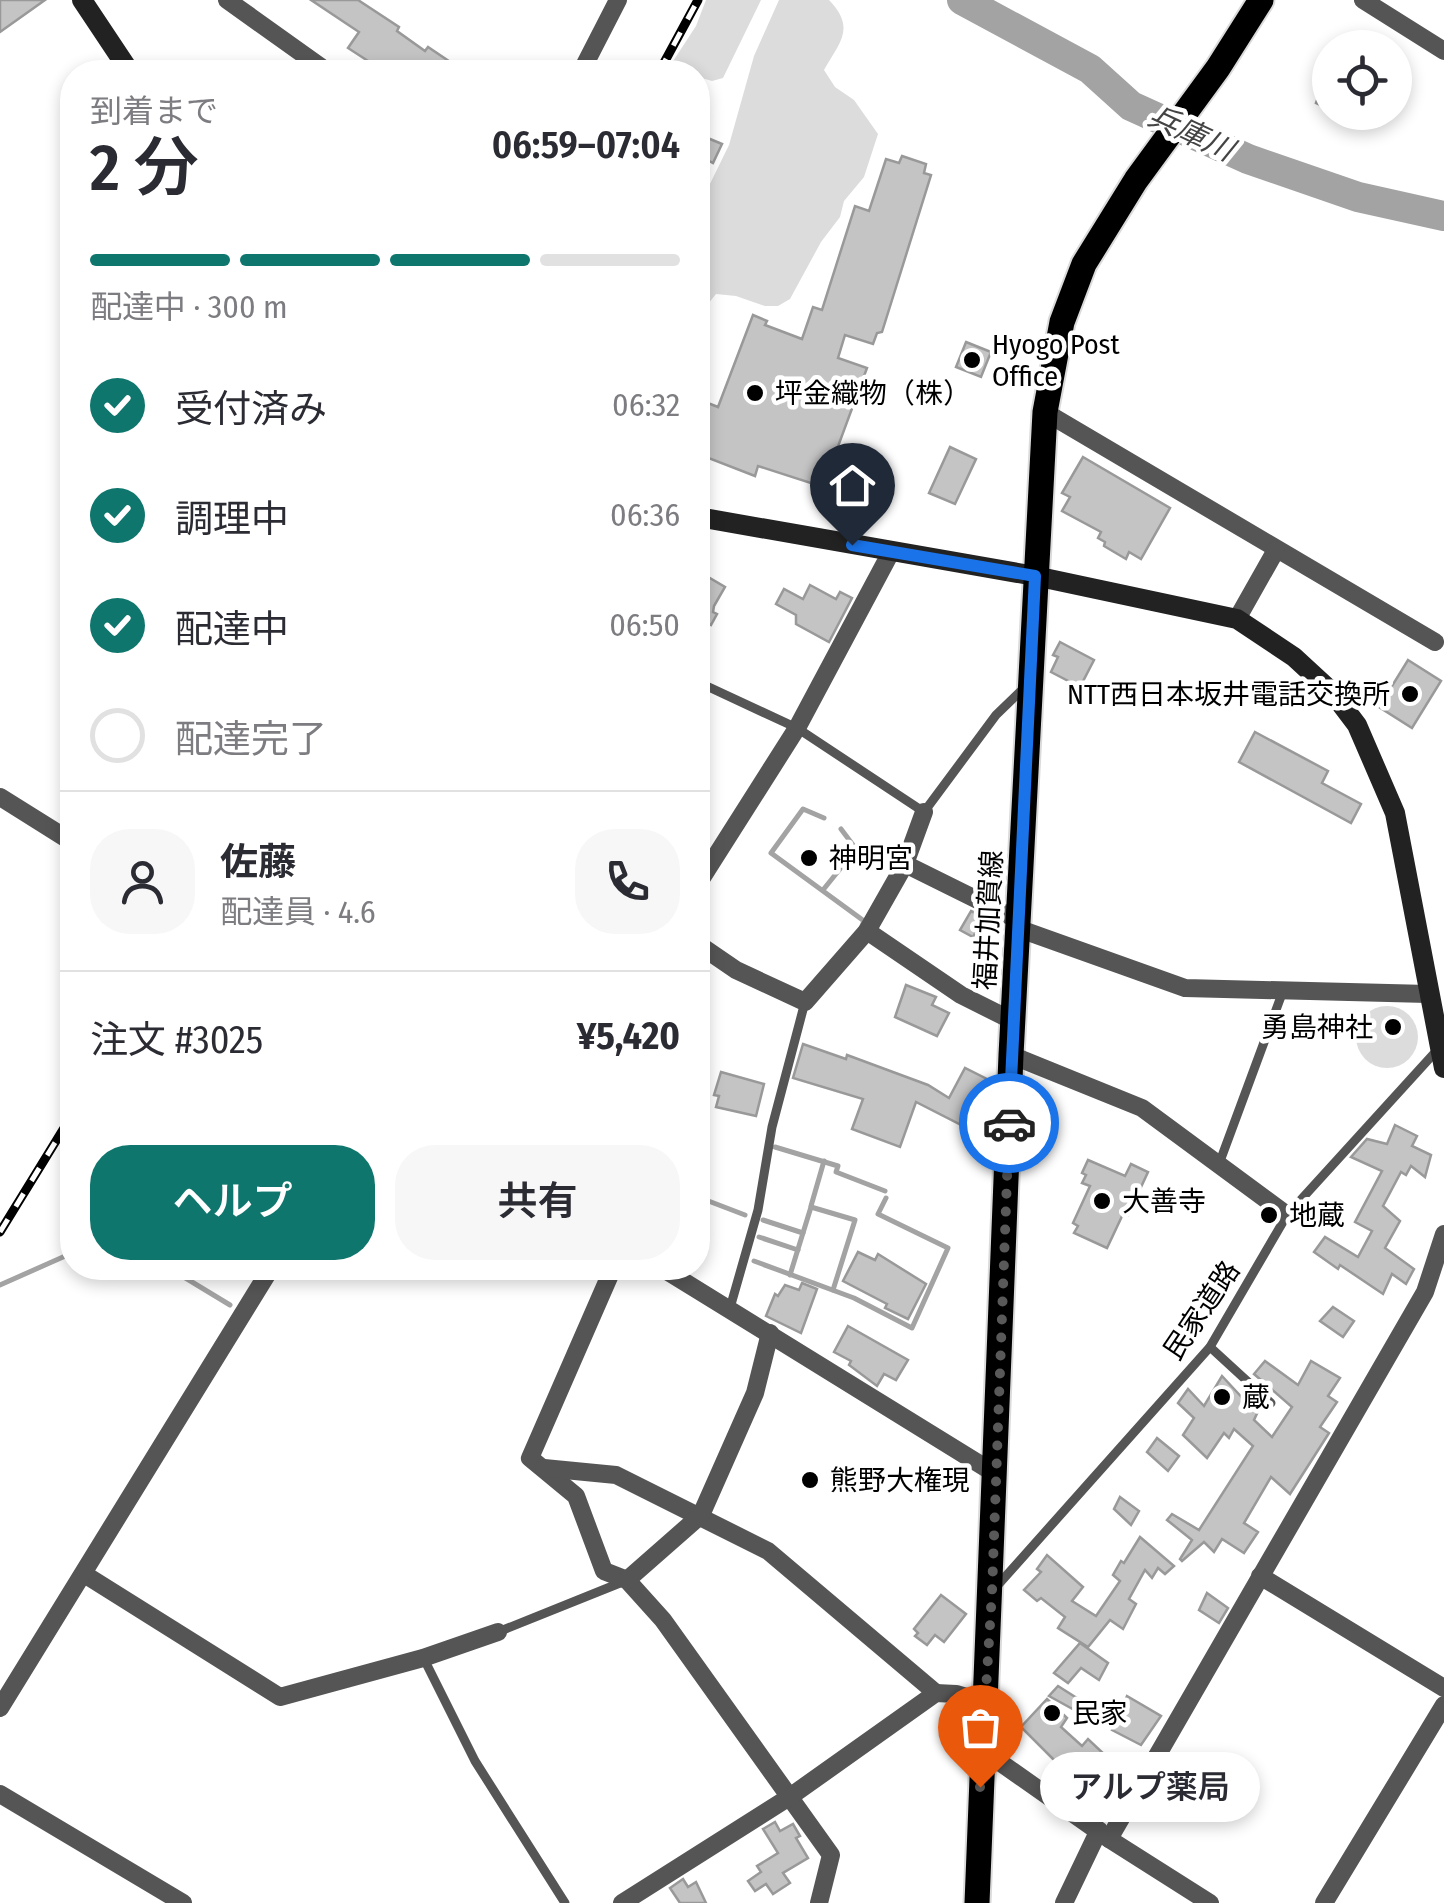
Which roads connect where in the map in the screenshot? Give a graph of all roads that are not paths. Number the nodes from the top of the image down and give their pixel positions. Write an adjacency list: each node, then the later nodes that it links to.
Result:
1 (82, 0): 7 (main road)
2 (228, 0): 8 (street)
3 (618, 0): 9 (street)
4 (1262, 0): 10 (main road, 福井加賀線)
5 (1363, 0): 6 (street)
6 (1444, 51)
7 (122, 60)
8 (311, 60)
9 (587, 60)
10 (1045, 412): 12 (street); 14 (main road, 福井加賀線)
11 (710, 520): 13 (main road)
12 (1276, 550): 15 (street); 16 (street)
13 (891, 552): 14 (main road); 19 (street)
14 (1035, 576): 15 (main road); 17 (main road, 福井加賀線)
15 (1237, 619): 29 (main road)
16 (1435, 642)
17 (1030, 682): 21 (lane); 25 (main road, 福井加賀線)
18 (710, 688): 19 (lane)
19 (797, 728): 21 (lane); 24 (street)
20 (0, 797): 22 (street)
21 (924, 812): 23 (street)
22 (60, 834)
23 (906, 864): 25 (street); 26 (street)
24 (710, 865)
25 (1018, 924): 28 (street); 31 (main road, 福井加賀線)
26 (867, 930): 30 (street); 31 (street)
27 (710, 952): 30 (street)
28 (1284, 988): 29 (street); 34 (lane)
29 (1428, 994): 33 (main road)
30 (805, 1002): 40 (lane)
31 (1013, 1020): 32 (main road, 福井加賀線)
32 (1011, 1055): 34 (street); 45 (main road, 福井加賀線)
33 (1442, 1058): 35 (lane, 民家道路)
34 (1218, 1166): 35 (street)
35 (1287, 1215): 42 (lane, 民家道路)
36 (1444, 1234): 48 (street)
37 (264, 1280): 47 (street)
38 (607, 1280): 44 (street)
39 (682, 1280): 40 (street)
40 (730, 1308): 41 (street)
41 (770, 1333): 45 (street); 46 (street)
42 (1210, 1347): 43 (lane); 50 (lane, 民家道路)
43 (1272, 1403)
44 (544, 1468): 46 (street); 49 (street)
45 (994, 1473): 50 (main road, 福井加賀線)
46 (700, 1515): 49 (street); 54 (street)
47 (84, 1574): 52 (street); 57 (street)
48 (1260, 1576): 53 (street); 61 (street)
49 (628, 1580): 51 (lane); 60 (street)
50 (992, 1592): 55 (main road, 福井加賀線)
51 (498, 1632): 52 (street)
52 (424, 1658): 63 (lane)
53 (1444, 1688)
54 (936, 1693): 55 (street); 60 (street)
55 (983, 1702): 58 (main road, 福井加賀線)
56 (1444, 1705): 69 (street)
57 (0, 1708)
58 (981, 1748): 61 (street); 66 (main road, 福井加賀線)
59 (0, 1794): 62 (street)
60 (791, 1796): 64 (street); 65 (street)
61 (1104, 1834): 67 (street); 68 (street)
62 (183, 1903)
63 (565, 1903)
64 (622, 1903)
65 (819, 1903)
66 (977, 1903)
67 (1064, 1903)
68 (1210, 1903)
69 (1324, 1903)

